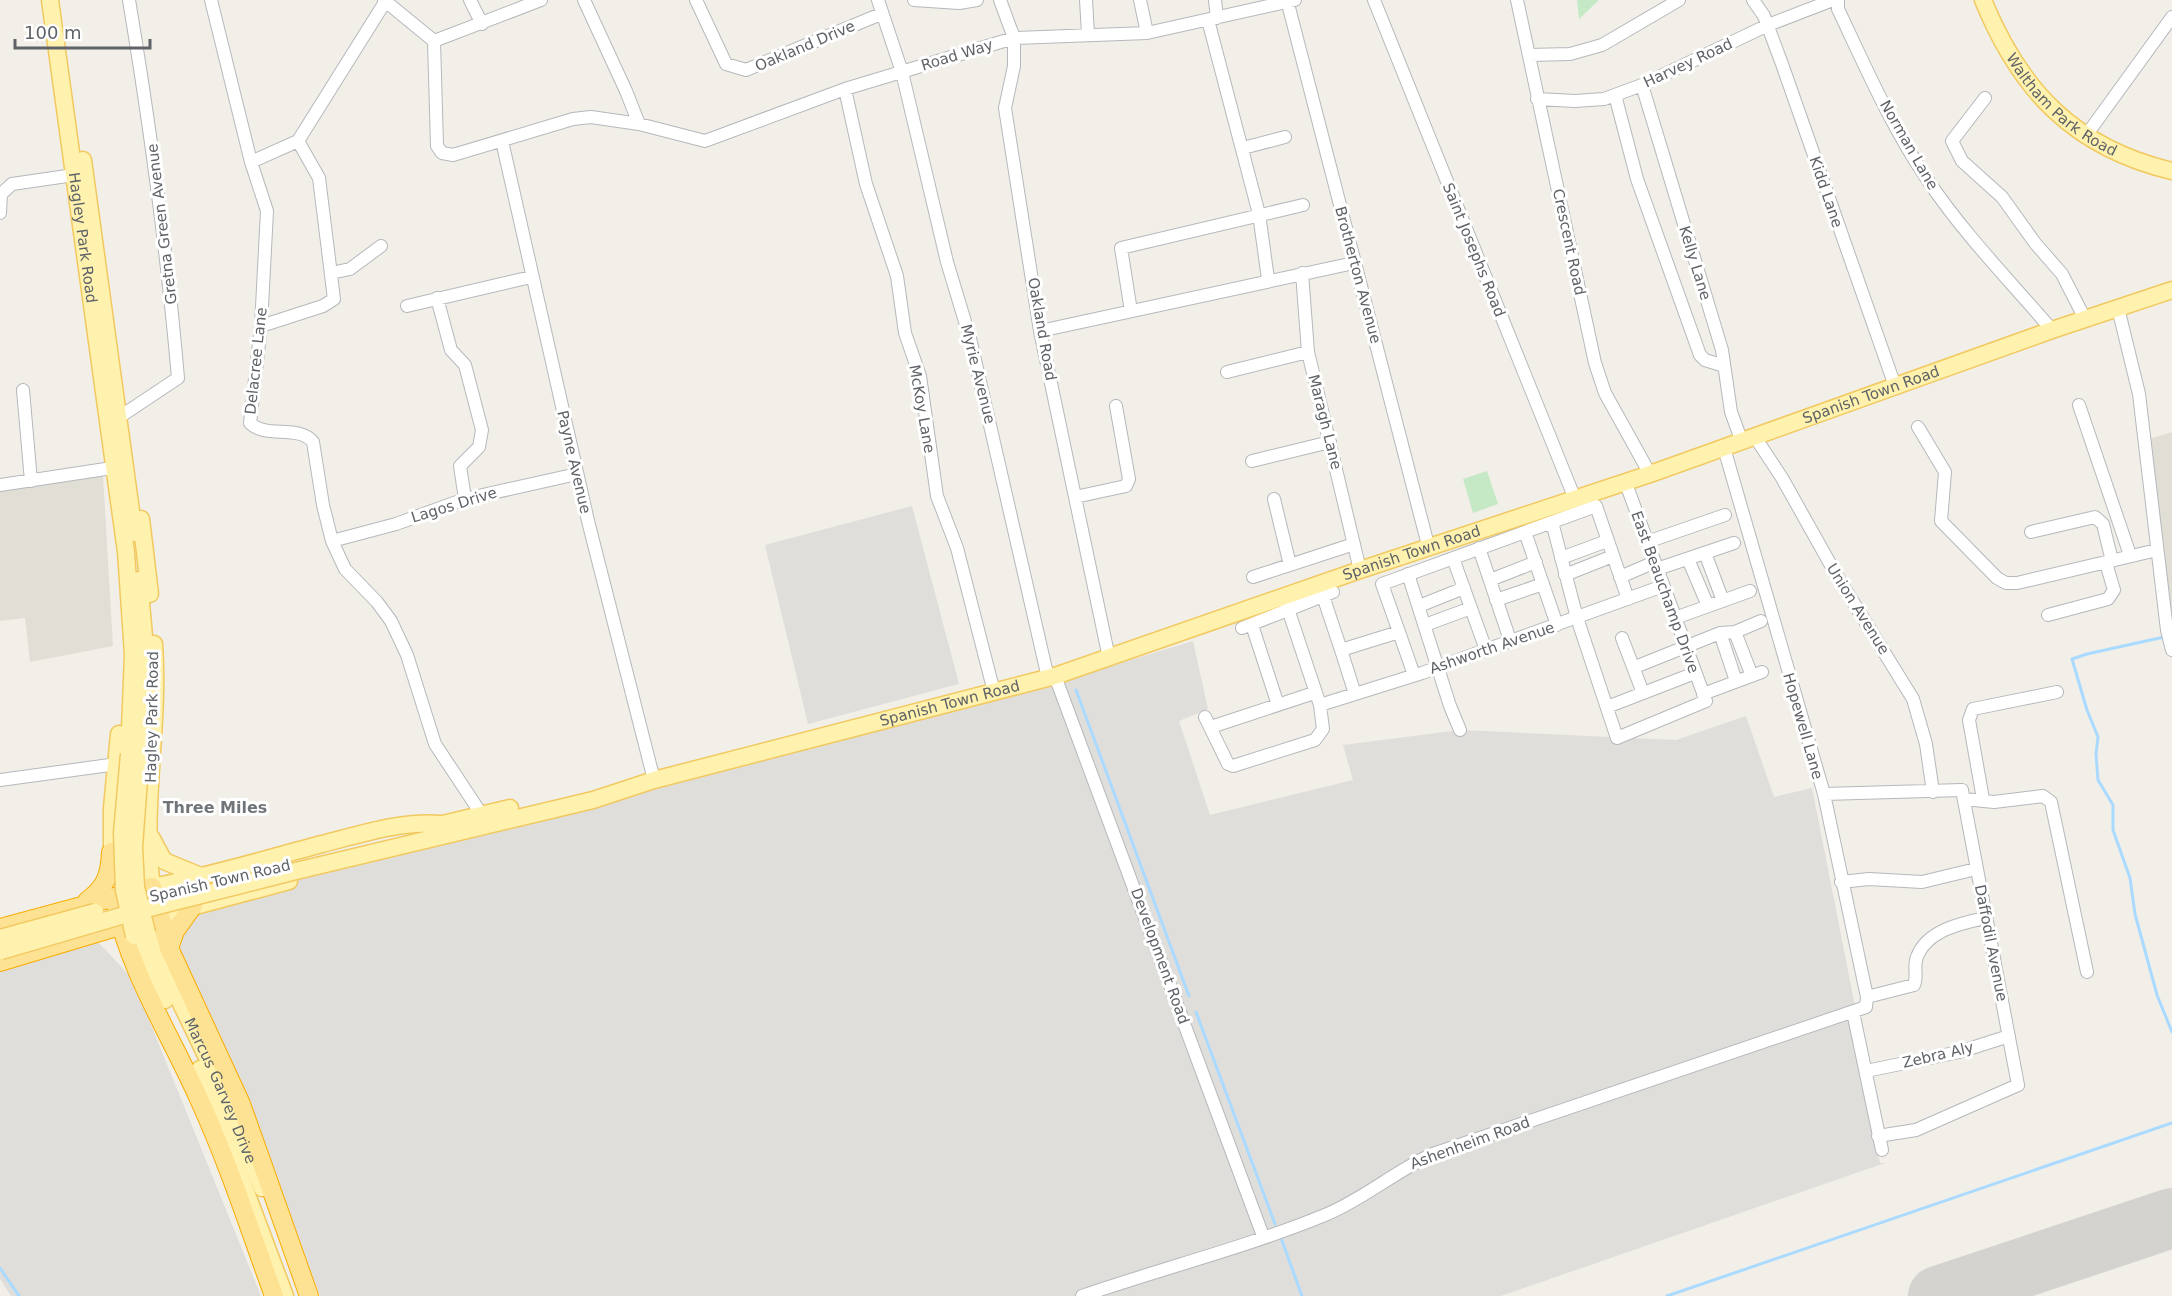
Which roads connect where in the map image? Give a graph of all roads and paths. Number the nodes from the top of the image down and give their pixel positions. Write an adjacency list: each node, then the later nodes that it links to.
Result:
1 (50, 0): 49 (main road, Hagley Park Road)
2 (60, 0): 75 (main road, Hagley Park Road)
3 (129, 0): 75 (street, Gretna Green Avenue)
4 (211, 0): 47 (street, Delacree Lane)
5 (470, 0): 28 (street)
6 (541, 0): 28 (street)
7 (584, 0): 41 (street)
8 (696, 0): 25 (street, Oakland Drive)
9 (878, 0): 25 (street, Myrie Avenue)
10 (914, 0): 11 (street)
11 (977, 0)
12 (1000, 0): 32 (street, Oakland Road)
13 (1086, 0): 31 (street)
14 (1140, 0): 30 (street)
15 (1215, 0): 27 (street)
16 (1374, 0): 91 (street, Saint Josephs Road)
17 (1517, 0): 34 (street, Crescent Road)
18 (1679, 0): 34 (street)
19 (1753, 0): 29 (street, Kidd Lane)
20 (1833, 0): 29 (street, Harvey Road)
21 (1838, 0): 66 (street, Norman Lane)
22 (385, 1): 33 (street); 44 (street)
23 (1289, 1): 27 (street, Road Way); 54 (street, Brotherton Avenue)
24 (1988, 3): 43 (main road, Waltham Park Road)
25 (881, 14): 35 (street, Myrie Avenue)
26 (2172, 17): 43 (street)
27 (1213, 19): 30 (street, Road Way); 46 (street)
28 (482, 24): 33 (street)
29 (1767, 25): 36 (street, Harvey Road); 71 (street, Kidd Lane)
30 (1148, 33): 31 (street, Road Way)
31 (1088, 34): 32 (street, Road Way)
32 (1014, 38): 35 (street, Road Way); 67 (street, Oakland Road)
33 (434, 41): 45 (street, Road Way)
34 (1528, 54): 40 (street, Crescent Road)
35 (902, 72): 37 (street, Road Way); 151 (street, Myrie Avenue)
36 (1642, 85): 38 (street, Harvey Road); 69 (street, Kelly Lane)
37 (845, 89): 41 (street, Road Way); 154 (street, McKoy Lane)
38 (1615, 95): 40 (street, Harvey Road); 69 (street)
39 (1984, 98): 64 (street)
40 (1537, 99): 84 (street, Crescent Road)
41 (639, 124): 45 (street, Road Way)
42 (1285, 137): 46 (street)
43 (2085, 137): 48 (main road, Waltham Park Road)
44 (298, 141): 47 (street); 55 (street)
45 (502, 141): 57 (street, Payne Avenue)
46 (1243, 148): 52 (street)
47 (251, 162): 65 (street, Delacree Lane)
48 (2172, 171)
49 (74, 175): 51 (street); 82 (main road, Hagley Park Road)
50 (1303, 205): 52 (street)
51 (0, 213)
52 (1259, 214): 58 (street); 63 (street)
53 (381, 246): 55 (street)
54 (1354, 263): 56 (street); 102 (street, Brotherton Avenue)
55 (331, 273): 65 (street)
56 (1302, 273): 58 (street); 68 (street, Maragh Lane)
57 (531, 277): 60 (street); 83 (street, Payne Avenue)
58 (1268, 279): 63 (street)
59 (2172, 290): 62 (main road, Spanish Town Road)
60 (437, 298): 61 (street); 89 (street)
61 (407, 306)
62 (2118, 308): 64 (main road, Spanish Town Road); 103 (street)
63 (1131, 311): 67 (street)
64 (2085, 319): 66 (main road, Spanish Town Road)
65 (261, 326): 97 (street, Delacree Lane)
66 (2052, 330): 71 (main road, Spanish Town Road)
67 (1040, 331): 88 (street, Oakland Road)
68 (1308, 352): 70 (street); 79 (street, Maragh Lane)
69 (1724, 366): 77 (street, Kelly Lane)
70 (1227, 372)
71 (1895, 386): 77 (main road, Spanish Town Road)
72 (23, 390): 85 (street)
73 (2079, 405): 105 (street)
74 (1116, 406): 88 (street)
75 (118, 418): 78 (main road, Hagley Park Road)
76 (1918, 427): 111 (street)
77 (1748, 439): 80 (main road, Spanish Town Road); 166 (street, Union Avenue)
78 (121, 442): 163 (main road, Hagley Park Road); 172 (main road, Hagley Park Road)
79 (1329, 442): 81 (street); 100 (street, Maragh Lane)
80 (1724, 448): 84 (main road, Spanish Town Road); 167 (street, Hopewell Lane)
81 (1252, 462)
82 (113, 471): 85 (street); 163 (main road, Hagley Park Road)
83 (577, 474): 89 (street, Lagos Drive); 165 (street, Payne Avenue)
84 (1650, 474): 86 (main road, Spanish Town Road)
85 (31, 481): 87 (street)
86 (1625, 482): 91 (main road, Spanish Town Road); 98 (street, East Beauchamp Drive)
87 (0, 485)
88 (1075, 497): 146 (street, Oakland Road)
89 (465, 499): 97 (street, Lagos Drive)
90 (1274, 499): 112 (street)
91 (1575, 500): 102 (main road, Spanish Town Road)
92 (1725, 515): 98 (street)
93 (1552, 522): 95 (street); 96 (street); 108 (street)
94 (2031, 531): 111 (street)
95 (1525, 532): 101 (street); 110 (street)
96 (1607, 540): 106 (street); 108 (street)
97 (332, 542): 170 (street, Delacree Lane)
98 (1647, 542): 113 (street, East Beauchamp Drive)
99 (1734, 543): 104 (street)
100 (1354, 544): 112 (street); 114 (street, Maragh Lane)
101 (1479, 548): 107 (street); 119 (street)
102 (1429, 549): 114 (main road, Spanish Town Road)
103 (2157, 550): 105 (street); 145 (street)
104 (1706, 553): 109 (street); 126 (street)
105 (2130, 555): 111 (street)
106 (1614, 556): 116 (street); 118 (street)
107 (1453, 558): 115 (street); 122 (street)
108 (1561, 558): 116 (street)
109 (1688, 559): 113 (street); 129 (street)
110 (1536, 562): 119 (street); 120 (street)
111 (2109, 562): 131 (street)
112 (1290, 565): 117 (street)
113 (1656, 565): 118 (street); 121 (street, East Beauchamp Drive)
114 (1360, 570): 127 (main road, Spanish Town Road)
115 (1408, 574): 128 (street); 137 (street)
116 (1565, 575): 132 (street)
117 (1253, 577)
118 (1620, 577): 124 (street)
119 (1490, 579): 125 (street)
120 (1543, 584): 125 (street); 136 (street)
121 (1663, 585): 124 (street, Ashworth Avenue); 133 (street, East Beauchamp Drive)
122 (1464, 588): 128 (street); 130 (street)
123 (1750, 591): 126 (street)
124 (1628, 599): 132 (street, Ashworth Avenue)
125 (1496, 600): 141 (street)
126 (1723, 601): 129 (street)
127 (1286, 603): 143 (street); 146 (main road, Spanish Town Road); 155 (street); 159 (street)
128 (1419, 606): 135 (street)
129 (1708, 606): 133 (street)
130 (1471, 608): 135 (street); 144 (street)
131 (2048, 615)
132 (1577, 618): 136 (street, Ashworth Avenue); 161 (street)
133 (1675, 618): 142 (street, East Beauchamp Drive)
134 (1761, 621): 138 (street)
135 (1425, 625): 147 (street)
136 (1557, 625): 141 (street, Ashworth Avenue)
137 (1399, 632): 143 (street); 150 (street)
138 (1735, 632): 139 (street); 152 (street)
139 (1720, 633): 142 (street); 152 (street)
140 (1622, 638): 148 (street)
141 (1510, 640): 144 (street, Ashworth Avenue)
142 (1685, 646): 148 (street); 149 (street, East Beauchamp Drive)
143 (1341, 650): 157 (street)
144 (1486, 650): 147 (street, Ashworth Avenue)
145 (2172, 650)
146 (1109, 658): 151 (main road, Spanish Town Road)
147 (1439, 667): 150 (street, Ashworth Avenue); 162 (street)
148 (1635, 667): 156 (street)
149 (1695, 673): 156 (street); 158 (street, East Beauchamp Drive)
150 (1414, 675): 157 (street, Ashworth Avenue)
151 (1052, 677): 154 (main road, Spanish Town Road); 198 (street, Development Road)
152 (1736, 681): 158 (street)
153 (2057, 692): 169 (street)
154 (994, 693): 165 (main road, Spanish Town Road)
155 (1314, 693): 159 (street); 160 (street)
156 (1643, 693): 161 (street)
157 (1355, 694): 160 (street, Ashworth Avenue)
158 (1705, 698): 161 (street)
159 (1278, 705): 160 (street)
160 (1320, 705)
161 (1607, 707)
162 (1460, 730)
163 (129, 757): 164 (street); 172 (main road); 174 (main road, Hagley Park Road); 179 (main road, Hagley Park Road, bridge)
164 (0, 780)
165 (647, 782): 170 (main road, Spanish Town Road); 173 (main road, Spanish Town Road)
166 (1933, 792): 167 (street); 168 (street)
167 (1824, 794): 178 (street, Hopewell Lane)
168 (1964, 799): 169 (street); 176 (street, Daffodil Avenue)
169 (1983, 800): 190 (street)
170 (482, 815): 171 (main road, Spanish Town Road)
171 (440, 824): 175 (main road, Spanish Town Road); 177 (main road, Spanish Town Road)
172 (147, 828): 177 (main road); 179 (main road, Hagley Park Road)
173 (422, 841): 175 (main road, Spanish Town Road); 180 (main road, Spanish Town Road)
174 (111, 852): 179 (main road, Hagley Park Road); 181 (highway)
175 (295, 867): 188 (main road, Spanish Town Road, bridge)
176 (1976, 869): 178 (street); 183 (street, Daffodil Avenue)
177 (204, 877): 179 (main road, Spanish Town Road)
178 (1841, 882): 191 (street, Hopewell Lane)
179 (132, 890): 181 (highway, Spanish Town Road); 182 (highway, Marcus Garvey Drive); 184 (highway, Marcus Garvey Drive); 195 (main road, Marcus Garvey Drive, bridge)
180 (193, 906): 182 (main road, Spanish Town Road); 187 (highway)
181 (63, 910): 185 (highway, Spanish Town Road)
182 (158, 916): 184 (highway, Spanish Town Road); 187 (highway, Marcus Garvey Drive)
183 (1986, 918): 191 (street, Ashenheim Road); 193 (street, Daffodil Avenue)
184 (120, 926): 186 (highway, Spanish Town Road); 189 (highway, Marcus Garvey Drive)
185 (0, 928)
186 (84, 939): 188 (highway, Spanish Town Road); 189 (highway)
187 (169, 948): 202 (highway, Marcus Garvey Drive)
188 (0, 950)
189 (136, 966): 199 (highway, Marcus Garvey Drive)
190 (2087, 972)
191 (1867, 1002): 192 (street, Ashenheim Road)
192 (1853, 1012): 194 (street); 198 (street, Ashenheim Road)
193 (2009, 1036): 194 (street, Zebra Aly); 196 (street, Daffodil Avenue)
194 (1866, 1071): 196 (street)
195 (209, 1074): 200 (main road, Marcus Garvey Drive); 201 (main road, Marcus Garvey Drive)
196 (1878, 1136): 197 (street)
197 (1882, 1150)
198 (1263, 1236): 203 (street, Ashenheim Road)
199 (274, 1296)
200 (285, 1296)
201 (301, 1296)
202 (309, 1296)
203 (1082, 1296)

